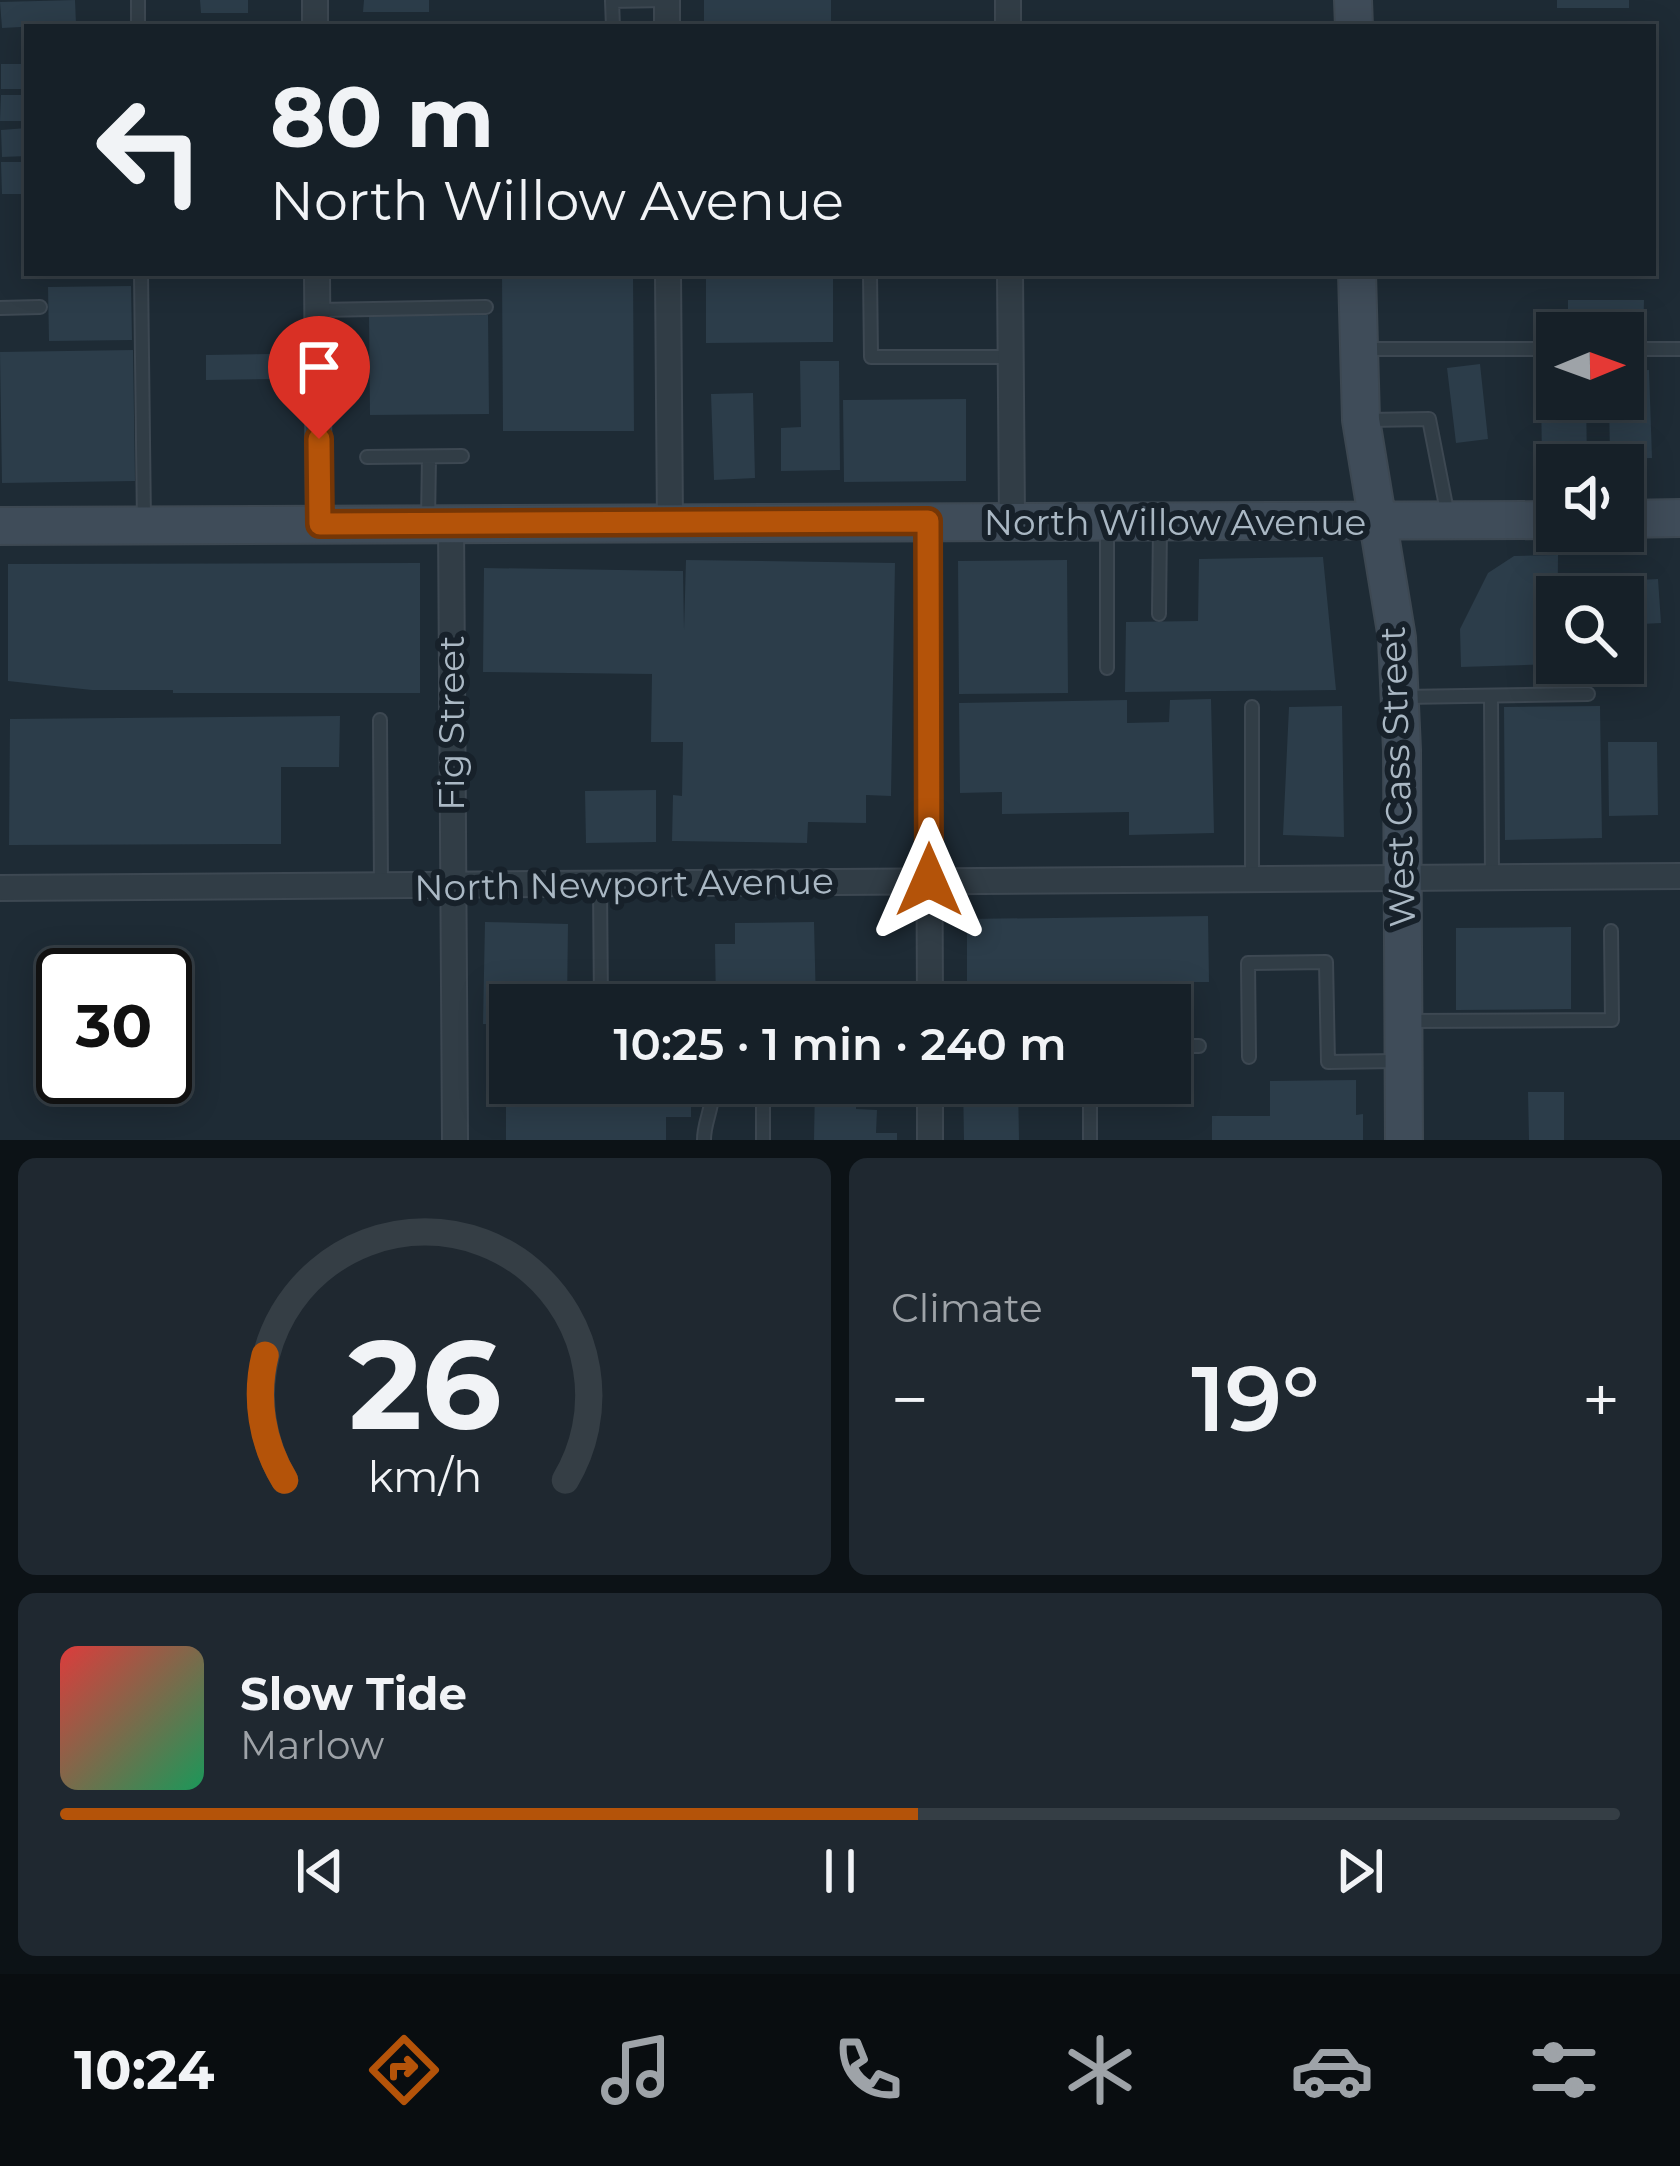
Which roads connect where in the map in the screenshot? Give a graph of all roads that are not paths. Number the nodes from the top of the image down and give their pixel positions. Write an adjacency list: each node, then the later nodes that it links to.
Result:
1 (665, 0): 2 (lane)
2 (613, 24)
3 (141, 276): 34 (lane)
4 (317, 276): 12 (street)
5 (668, 276): 32 (street)
6 (870, 276): 17 (lane)
7 (1010, 276): 17 (street)
8 (1357, 276): 13 (street, West Cass Street)
9 (40, 307): 11 (lane)
10 (486, 307): 12 (lane)
11 (0, 308)
12 (318, 310): 31 (street)
13 (1359, 349): 14 (lane); 18 (street, West Cass Street)
14 (1536, 349)
15 (1644, 349): 16 (lane)
16 (1680, 349)
17 (1011, 357): 24 (street)
18 (1361, 420): 29 (lane); 33 (street, West Cass Street)
19 (462, 456): 21 (lane)
20 (368, 457): 21 (lane)
21 (429, 457): 30 (lane)
22 (1680, 518): 23 (street)
23 (1644, 519)
24 (1012, 520): 26 (street, North Willow Avenue); 27 (street, North Willow Avenue)
25 (1536, 520): 29 (street, North Willow Avenue)
26 (928, 521): 32 (street, North Willow Avenue); 47 (street)
27 (1108, 522): 28 (street, North Willow Avenue); 37 (lane)
28 (1160, 522): 33 (street, North Willow Avenue); 36 (lane)
29 (1449, 522): 33 (street, North Willow Avenue)
30 (440, 523): 31 (street, North Willow Avenue); 32 (street, North Willow Avenue); 50 (street, Fig Street)
31 (320, 524): 34 (street, North Willow Avenue)
32 (670, 524)
33 (1377, 524): 40 (street, West Cass Street)
34 (144, 525): 35 (street, North Willow Avenue)
35 (0, 526)
36 (1159, 614)
37 (1107, 668)
38 (1588, 694): 39 (lane)
39 (1490, 696): 40 (lane); 44 (lane)
40 (1400, 697): 46 (street, West Cass Street)
41 (1252, 707): 45 (lane)
42 (380, 720): 49 (lane)
43 (1680, 876): 44 (street, North Newport Avenue)
44 (1492, 877): 46 (street, North Newport Avenue)
45 (1252, 878): 46 (street, North Newport Avenue); 47 (street, North Newport Avenue)
46 (1402, 878): 55 (street, West Cass Street)
47 (929, 880): 48 (street, North Newport Avenue); 54 (street)
48 (600, 885): 50 (street, North Newport Avenue); 53 (lane)
49 (381, 887): 50 (street, North Newport Avenue); 51 (street, North Newport Avenue)
50 (453, 887): 62 (street, Fig Street)
51 (0, 888)
52 (1611, 931): 55 (lane)
53 (601, 984)
54 (930, 984)
55 (1403, 1022): 59 (street, West Cass Street)
56 (1191, 1046): 57 (lane)
57 (1199, 1046)
58 (1249, 1057): 59 (lane)
59 (1404, 1061): 67 (street, West Cass Street)
60 (930, 1104): 65 (street)
61 (1090, 1104): 66 (lane)
62 (455, 1140)
63 (704, 1140): 64 (lane)
64 (763, 1140)
65 (930, 1140)
66 (1090, 1140)
67 (1404, 1140)

